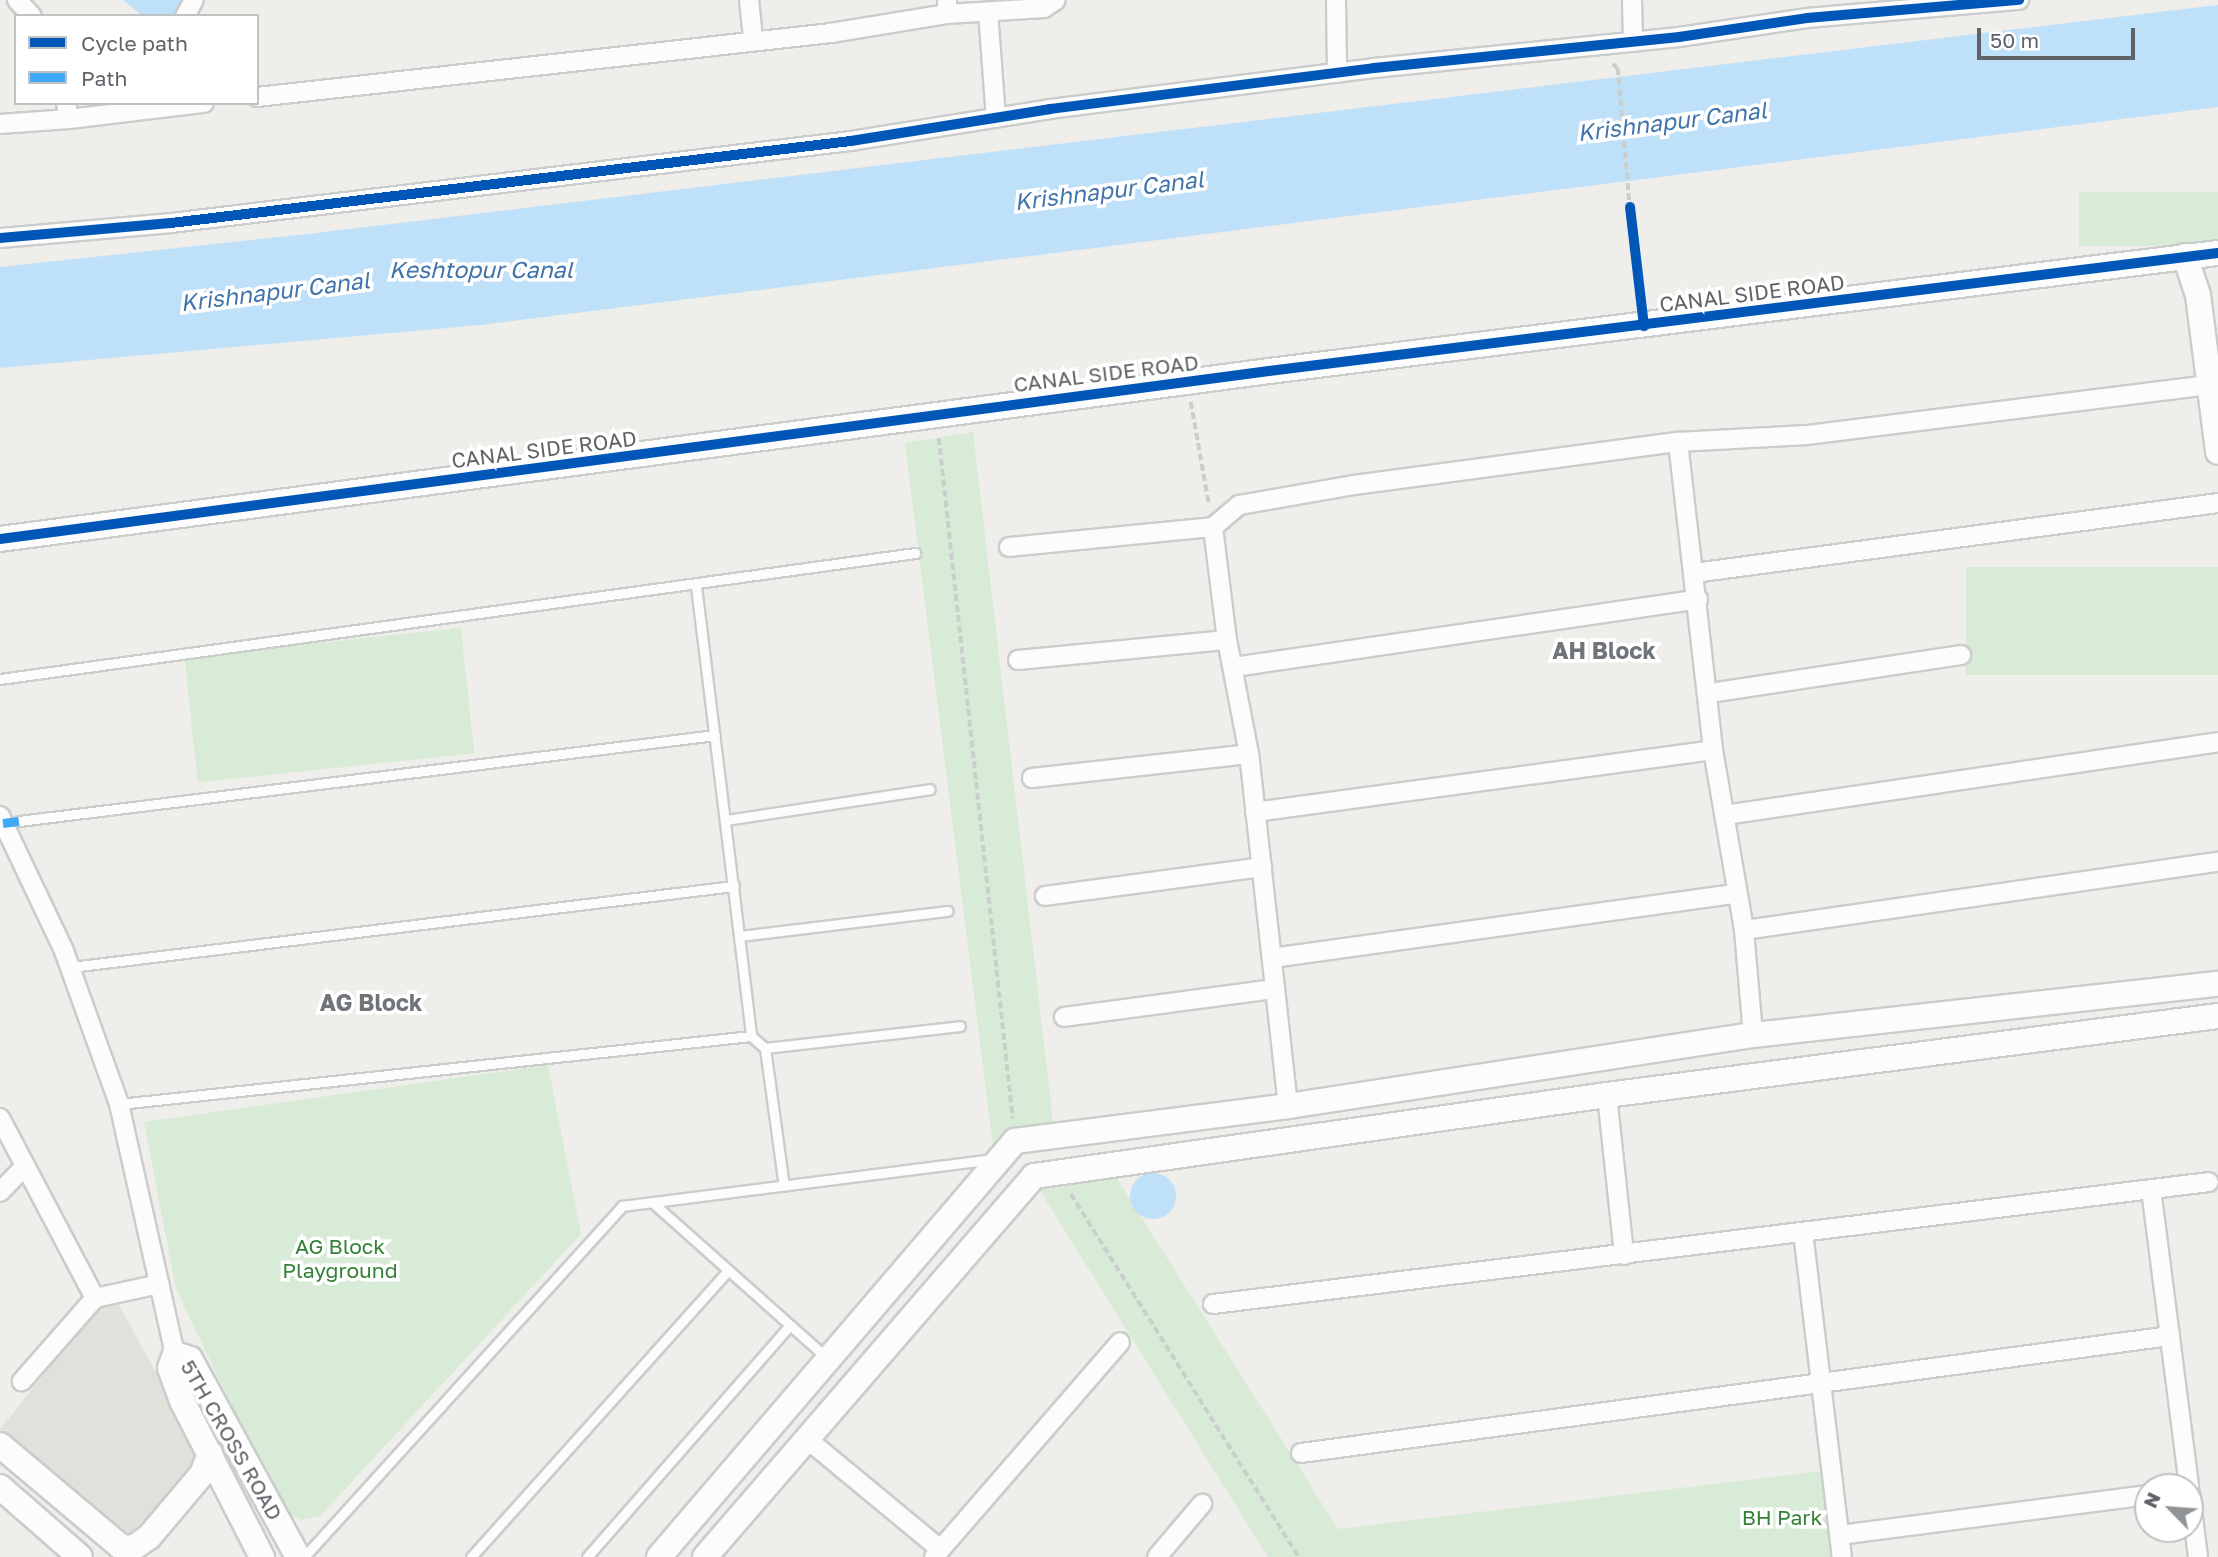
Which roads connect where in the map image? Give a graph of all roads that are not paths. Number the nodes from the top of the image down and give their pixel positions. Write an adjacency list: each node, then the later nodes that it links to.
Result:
1 (17, 0): 9 (street)
2 (749, 0): 10 (street)
3 (1056, 0): 8 (street)
4 (1336, 0): 12 (street)
5 (1632, 0): 11 (street)
6 (2019, 0): 11 (street)
7 (947, 7): 8 (street); 10 (street)
8 (988, 12): 16 (street)
9 (31, 14)
10 (752, 39): 13 (street)
11 (1633, 42): 12 (street)
12 (1337, 73): 16 (street)
13 (259, 97)
14 (170, 105): 15 (street)
15 (68, 111): 17 (street)
16 (996, 117): 18 (street)
17 (0, 124)
18 (0, 238)
19 (2218, 253): 20 (main road, CANAL SIDE ROAD)
20 (2185, 256): 21 (main road); 26 (main road, CANAL SIDE ROAD)
21 (2210, 385): 22 (street); 23 (main road)
22 (1678, 442): 25 (street); 29 (street)
23 (2218, 452)
24 (2218, 503): 29 (street)
25 (1213, 527): 27 (street); 32 (street)
26 (0, 538)
27 (1009, 547)
28 (915, 553): 30 (lane)
29 (1694, 573): 31 (street)
30 (695, 586): 36 (lane); 38 (lane)
31 (1698, 599): 35 (street); 37 (street)
32 (1227, 640): 34 (street); 35 (street)
33 (1961, 654): 37 (street)
34 (1018, 660)
35 (1234, 667): 41 (street)
36 (0, 679)
37 (1710, 693): 40 (street)
38 (715, 735): 47 (lane); 48 (lane)
39 (2218, 742): 45 (street)
40 (1713, 750): 44 (street); 45 (street)
41 (1249, 754): 42 (street); 44 (street)
42 (1032, 778)
43 (930, 789): 47 (lane)
44 (1255, 812): 50 (street)
45 (1725, 815): 52 (street)
46 (0, 816): 58 (street)
47 (726, 820): 51 (lane)
48 (19, 821)
49 (2218, 862): 55 (street)
50 (1262, 867): 53 (street); 57 (street)
51 (734, 886): 56 (lane); 58 (lane)
52 (1735, 894): 55 (street); 57 (street)
53 (1045, 896)
54 (948, 911): 56 (lane)
55 (1744, 930): 64 (street)
56 (740, 936): 65 (lane)
57 (1272, 958): 60 (street)
58 (71, 967): 69 (street)
59 (2218, 984): 64 (main road)
60 (1275, 989): 61 (street); 70 (street)
61 (1063, 1017)
62 (2218, 1017): 68 (main road)
63 (961, 1026): 66 (lane)
64 (1753, 1035): 67 (main road)
65 (751, 1036): 66 (lane); 69 (lane)
66 (765, 1048): 76 (lane)
67 (1494, 1075): 70 (main road); 71 (main road)
68 (1607, 1095): 71 (main road); 81 (street)
69 (119, 1104): 84 (street)
70 (1288, 1105): 73 (main road)
71 (1498, 1111): 85 (main road)
72 (0, 1118): 74 (street)
73 (1009, 1149): 76 (lane); 83 (main road)
74 (25, 1166): 78 (street); 86 (street)
75 (2209, 1182): 77 (street)
76 (784, 1186): 79 (lane)
77 (2151, 1189): 80 (street); 89 (street)
78 (0, 1192)
79 (653, 1203): 82 (lane); 108 (lane)
80 (1803, 1232): 81 (street); 94 (street)
81 (1625, 1255): 87 (street)
82 (728, 1271): 88 (lane); 109 (lane)
83 (906, 1272): 85 (main road); 92 (main road)
84 (160, 1283): 86 (street); 91 (street)
85 (931, 1295): 95 (main road)
86 (95, 1298): 93 (street)
87 (1213, 1304)
88 (790, 1325): 92 (lane); 110 (lane)
89 (2171, 1336): 94 (street); 99 (street)
90 (1120, 1342): 104 (street)
91 (175, 1354): 98 (main road, 5TH CROSS ROAD); 107 (main road, 5TH CROSS ROAD)
92 (829, 1360): 111 (main road)
93 (22, 1381)
94 (1821, 1383): 97 (street); 103 (street)
95 (807, 1438): 104 (street); 112 (main road)
96 (0, 1445): 98 (main road, 5TH CROSS ROAD)
97 (1301, 1453)
98 (210, 1454): 106 (main road, 5TH CROSS ROAD)
99 (2187, 1473)
100 (0, 1487): 105 (main road)
101 (2134, 1497): 103 (street)
102 (1202, 1504): 113 (street)
103 (1840, 1535): 114 (street)
104 (937, 1553)
105 (80, 1557)
106 (262, 1557)
107 (298, 1557)
108 (304, 1557)
109 (471, 1557)
110 (587, 1557)
111 (659, 1557)
112 (705, 1557)
113 (1157, 1557)
114 (1842, 1557)

